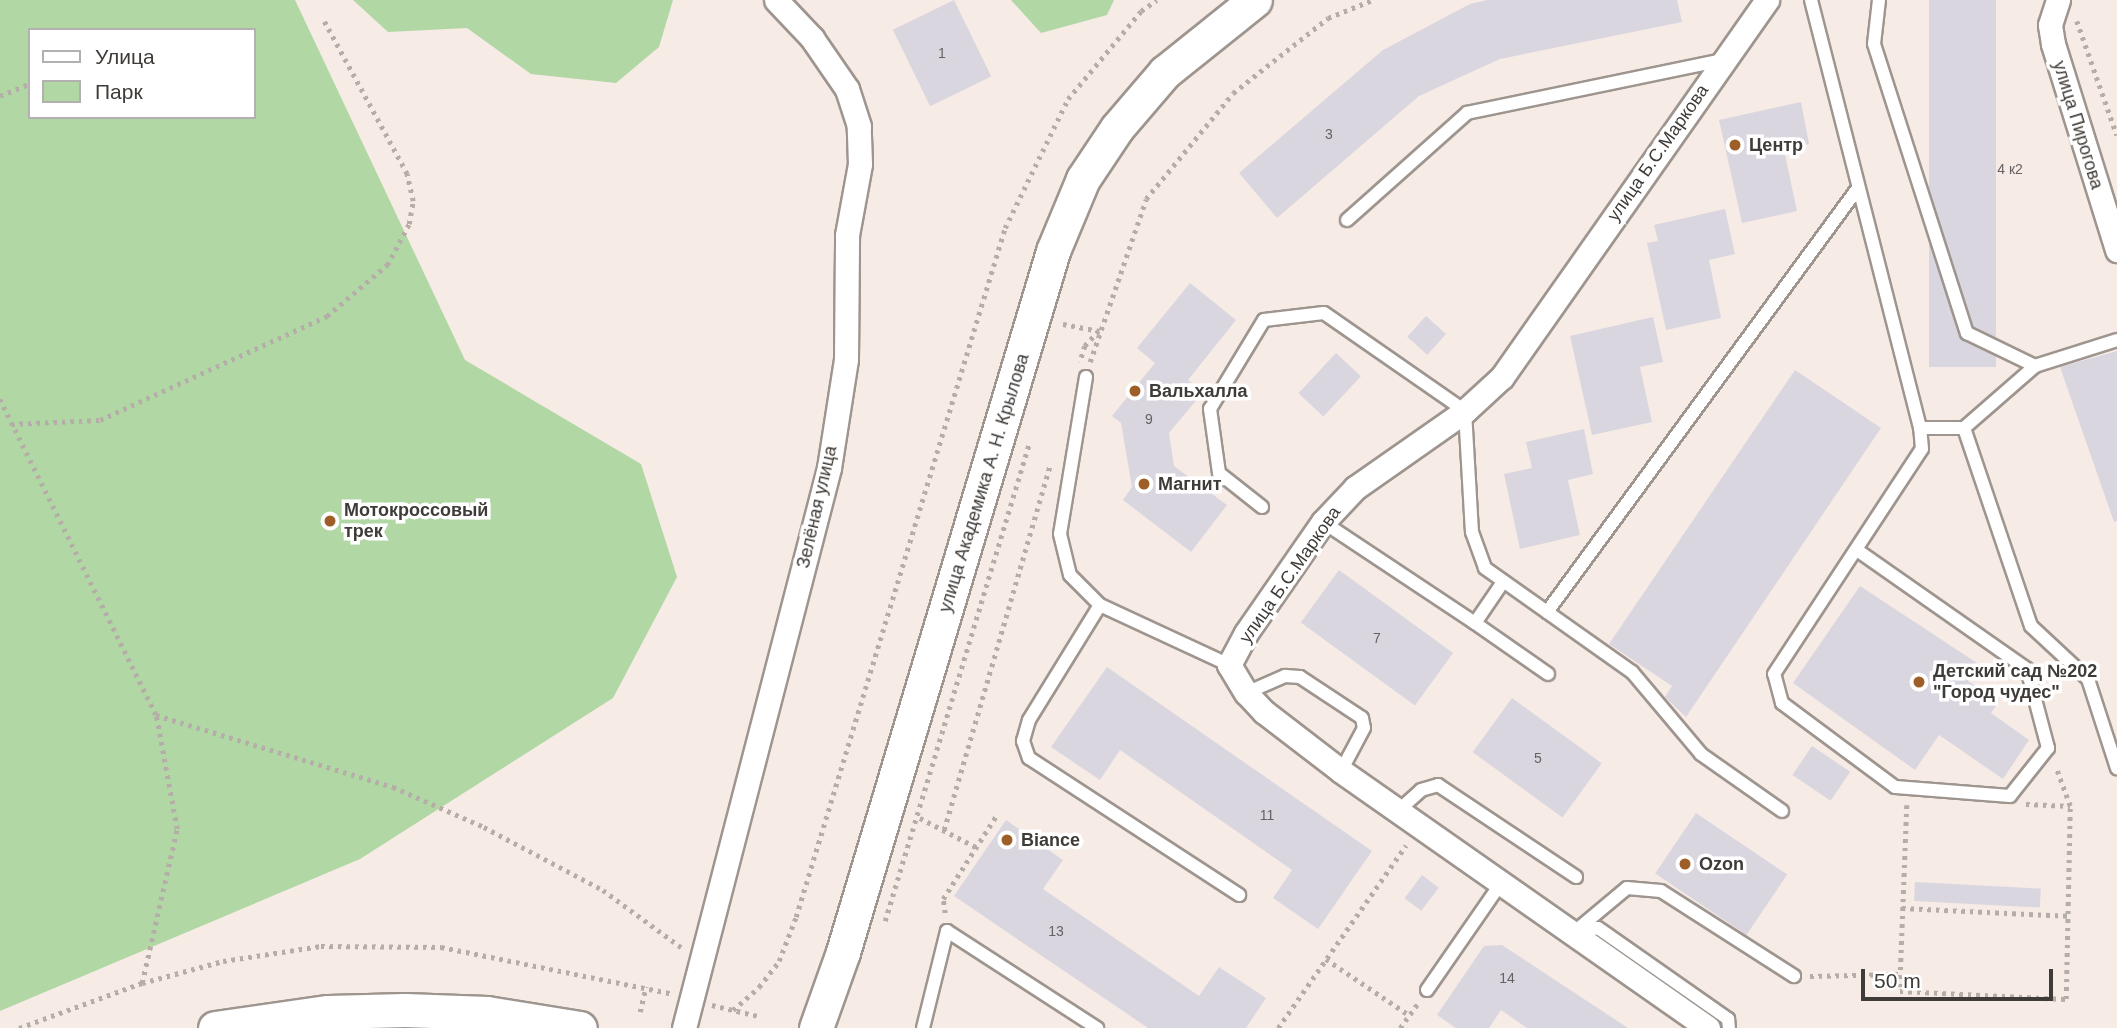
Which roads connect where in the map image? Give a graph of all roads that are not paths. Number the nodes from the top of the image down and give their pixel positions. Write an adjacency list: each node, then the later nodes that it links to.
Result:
1 (776, 0): 40 (street, Зелёная улица)
2 (1255, 0): 41 (main road, улица Академика А. Н. Крылова)
3 (1768, 0): 7 (street, улица Б.С.Маркова)
4 (1811, 0): 8 (lane)
5 (1879, 0): 12 (lane)
6 (2066, 6): 10 (street, улица Пирогова)
7 (1724, 60): 9 (lane); 14 (street, улица Б.С.Маркова)
8 (1858, 188): 15 (lane); 22 (lane)
9 (1347, 220)
10 (2117, 250)
11 (2117, 340): 12 (lane)
12 (2035, 366): 16 (lane)
13 (1082, 375): 21 (lane)
14 (1465, 411): 17 (lane); 18 (street, улица Б.С.Маркова); 20 (lane)
15 (1920, 428): 16 (lane); 19 (lane)
16 (1964, 428): 27 (lane)
17 (1262, 508)
18 (1323, 522): 23 (lane); 24 (street, улица Б.С.Маркова)
19 (1857, 550): 19 (lane)
20 (1503, 582): 22 (lane); 23 (lane)
21 (1100, 605): 24 (lane); 33 (lane)
22 (1547, 612): 30 (lane)
23 (1475, 623): 25 (lane)
24 (1229, 665): 26 (street)
25 (1548, 674)
26 (1245, 693): 28 (street); 28 (lane)
27 (2117, 768)
28 (1341, 771): 29 (street)
29 (1398, 811): 31 (lane); 32 (street)
30 (1782, 811)
31 (1576, 877)
32 (1501, 883): 34 (street); 36 (lane)
33 (1239, 895)
34 (1573, 933): 35 (lane); 44 (street); 45 (lane)
35 (1794, 976)
36 (1427, 989)
37 (251, 1025): 38 (main road); 39 (main road)
38 (215, 1028)
39 (580, 1028)
40 (684, 1028)
41 (816, 1028)
42 (923, 1028): 43 (lane)
43 (1097, 1028)
44 (1708, 1028)
45 (1729, 1028)

